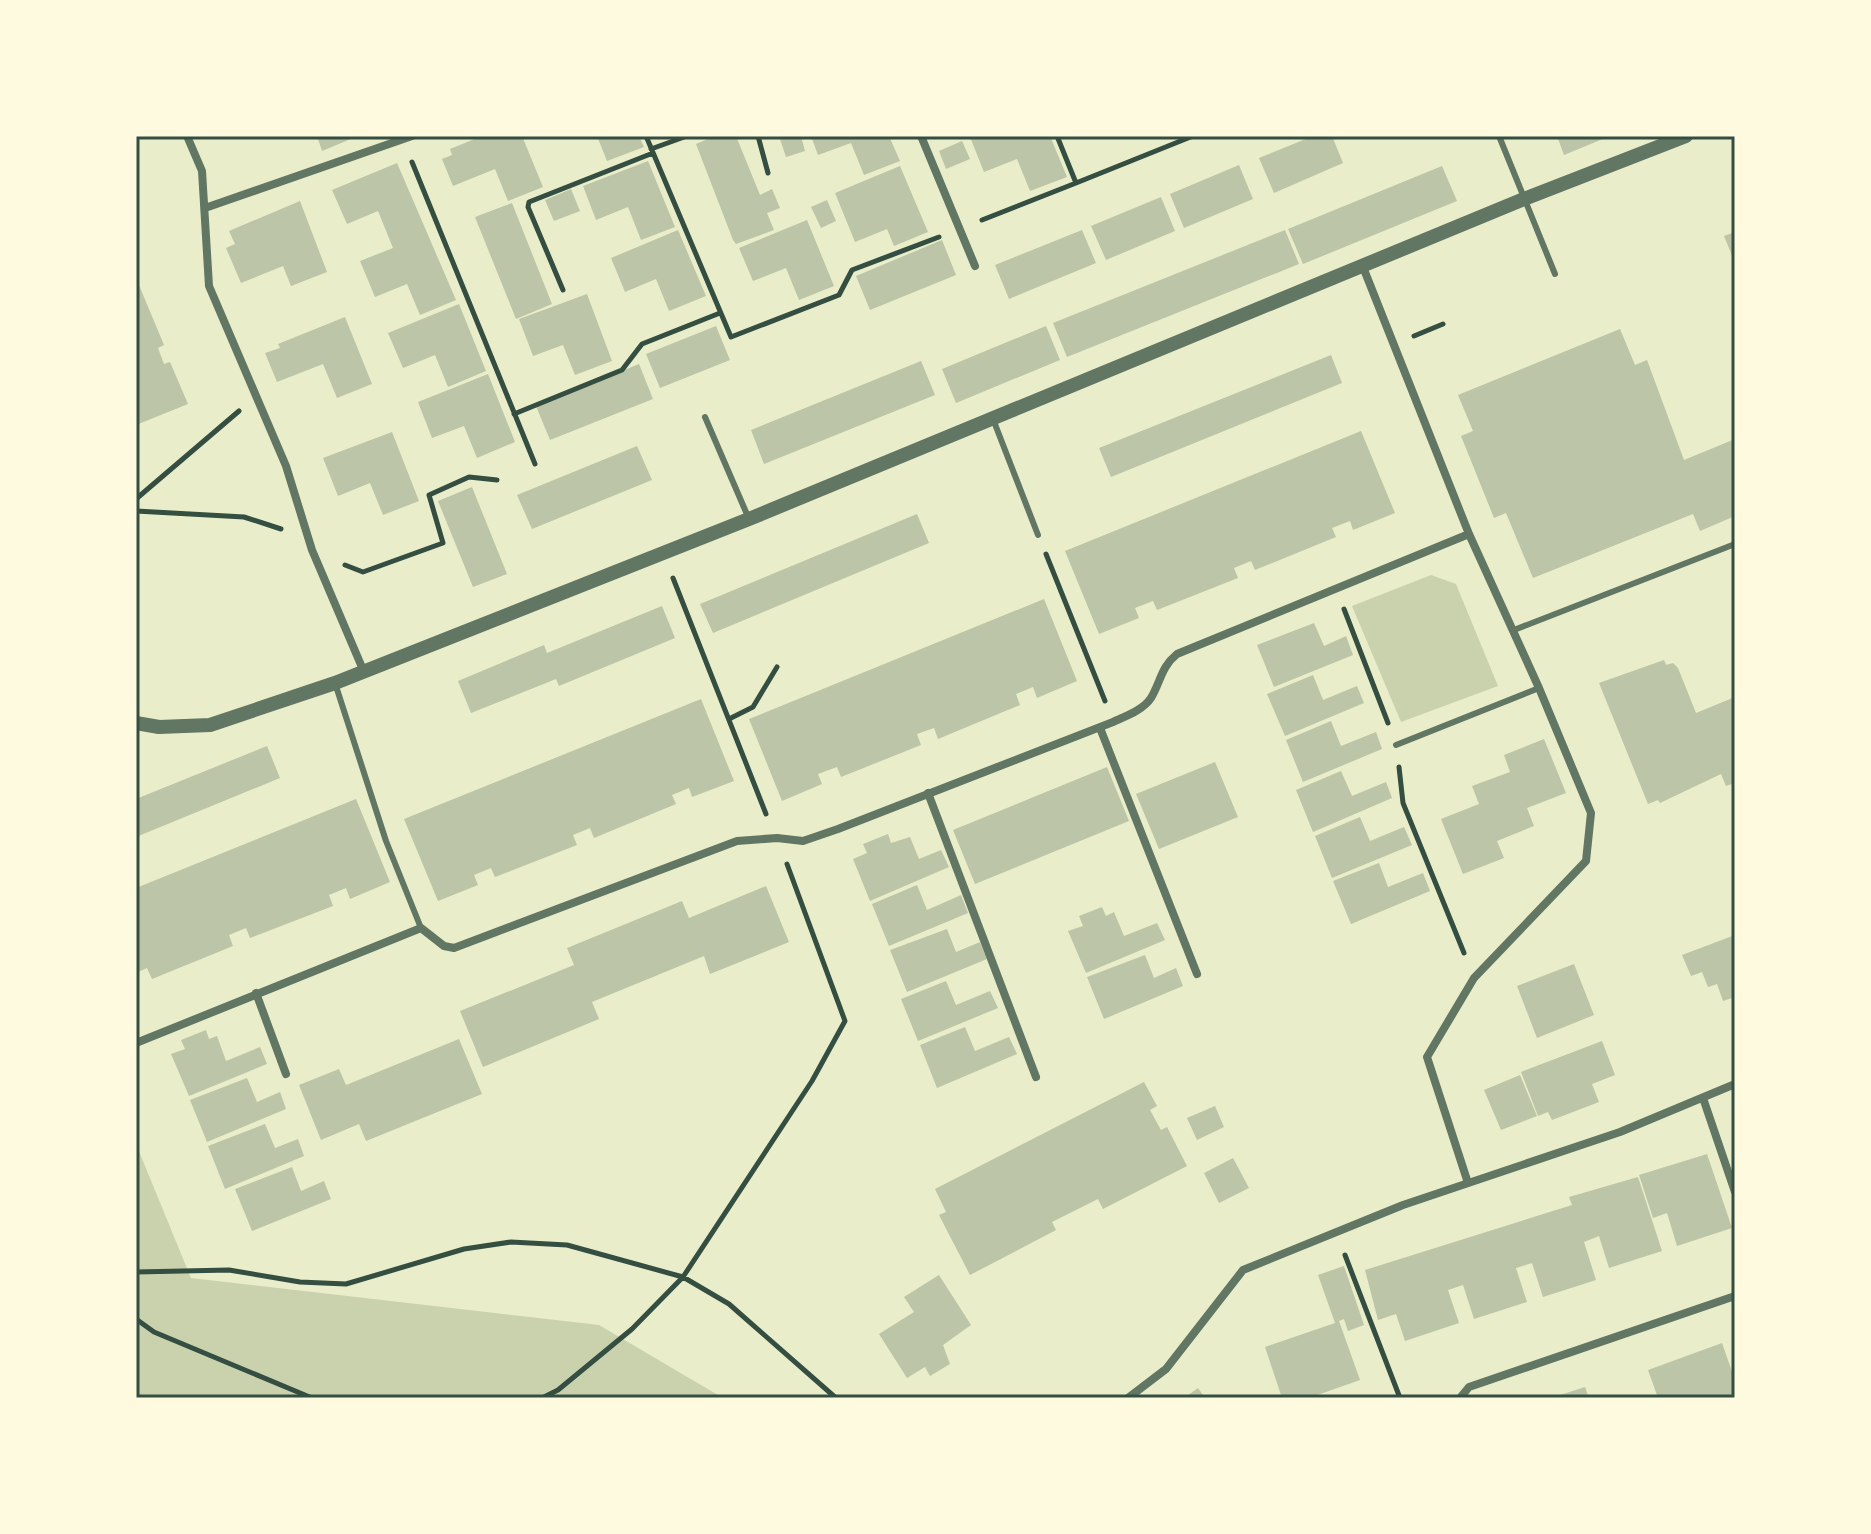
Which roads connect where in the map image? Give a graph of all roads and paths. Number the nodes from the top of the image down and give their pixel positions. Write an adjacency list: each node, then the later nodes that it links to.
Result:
1 (187, 136): 15 (street)
2 (646, 136): 11 (path)
3 (687, 136): 11 (path)
4 (758, 136): 12 (path)
5 (921, 136): 16 (street)
6 (1057, 136): 13 (path)
7 (1193, 136): 13 (path)
8 (1499, 136): 14 (lane)
9 (1686, 136): 14 (street)
10 (407, 137): 15 (street); 23 (path)
11 (652, 151): 20 (path); 21 (path)
12 (768, 173)
13 (1076, 183): 16 (path)
14 (1524, 199): 18 (street); 19 (lane)
15 (205, 208): 22 (street)
16 (960, 229): 17 (street); 21 (path)
17 (975, 266)
18 (1363, 267): 25 (street); 31 (street)
19 (1555, 274)
20 (563, 290)
21 (720, 313): 23 (path)
22 (255, 397): 28 (path); 34 (street)
23 (514, 414): 26 (path)
24 (705, 417): 30 (lane)
25 (993, 418): 30 (street); 32 (lane)
26 (535, 464)
27 (497, 480): 34 (path)
28 (136, 499)
29 (136, 511): 34 (path)
30 (749, 519): 38 (street)
31 (1469, 534): 35 (street); 36 (street)
32 (1038, 535): 42 (path)
33 (1735, 544): 36 (lane)
34 (312, 550): 38 (street)
35 (1336, 590): 42 (street); 45 (path)
36 (1514, 630): 40 (street)
37 (777, 667): 41 (path)
38 (364, 672): 39 (street)
39 (335, 683): 43 (street); 47 (lane)
40 (1539, 688): 45 (lane); 49 (street)
41 (729, 719)
42 (1113, 722): 44 (street)
43 (136, 723)
44 (1100, 728): 46 (street); 48 (street)
45 (1396, 745): 49 (path)
46 (928, 793): 47 (street); 53 (street)
47 (421, 928): 50 (street)
48 (1197, 974)
49 (1474, 978): 57 (street)
50 (256, 993): 51 (street); 52 (street)
51 (136, 1043)
52 (286, 1074)
53 (1036, 1077)
54 (812, 1081): 61 (path)
55 (1735, 1084): 56 (street)
56 (1703, 1098): 57 (street); 58 (street)
57 (1468, 1183): 59 (street)
58 (1735, 1192)
59 (1336, 1231): 67 (street); 68 (path)
60 (136, 1272): 61 (path)
61 (683, 1277): 65 (path); 66 (path)
62 (1735, 1296): 69 (street)
63 (136, 1319): 64 (path)
64 (312, 1398)
65 (542, 1398)
66 (836, 1398)
67 (1128, 1398)
68 (1400, 1398)
69 (1460, 1398)

